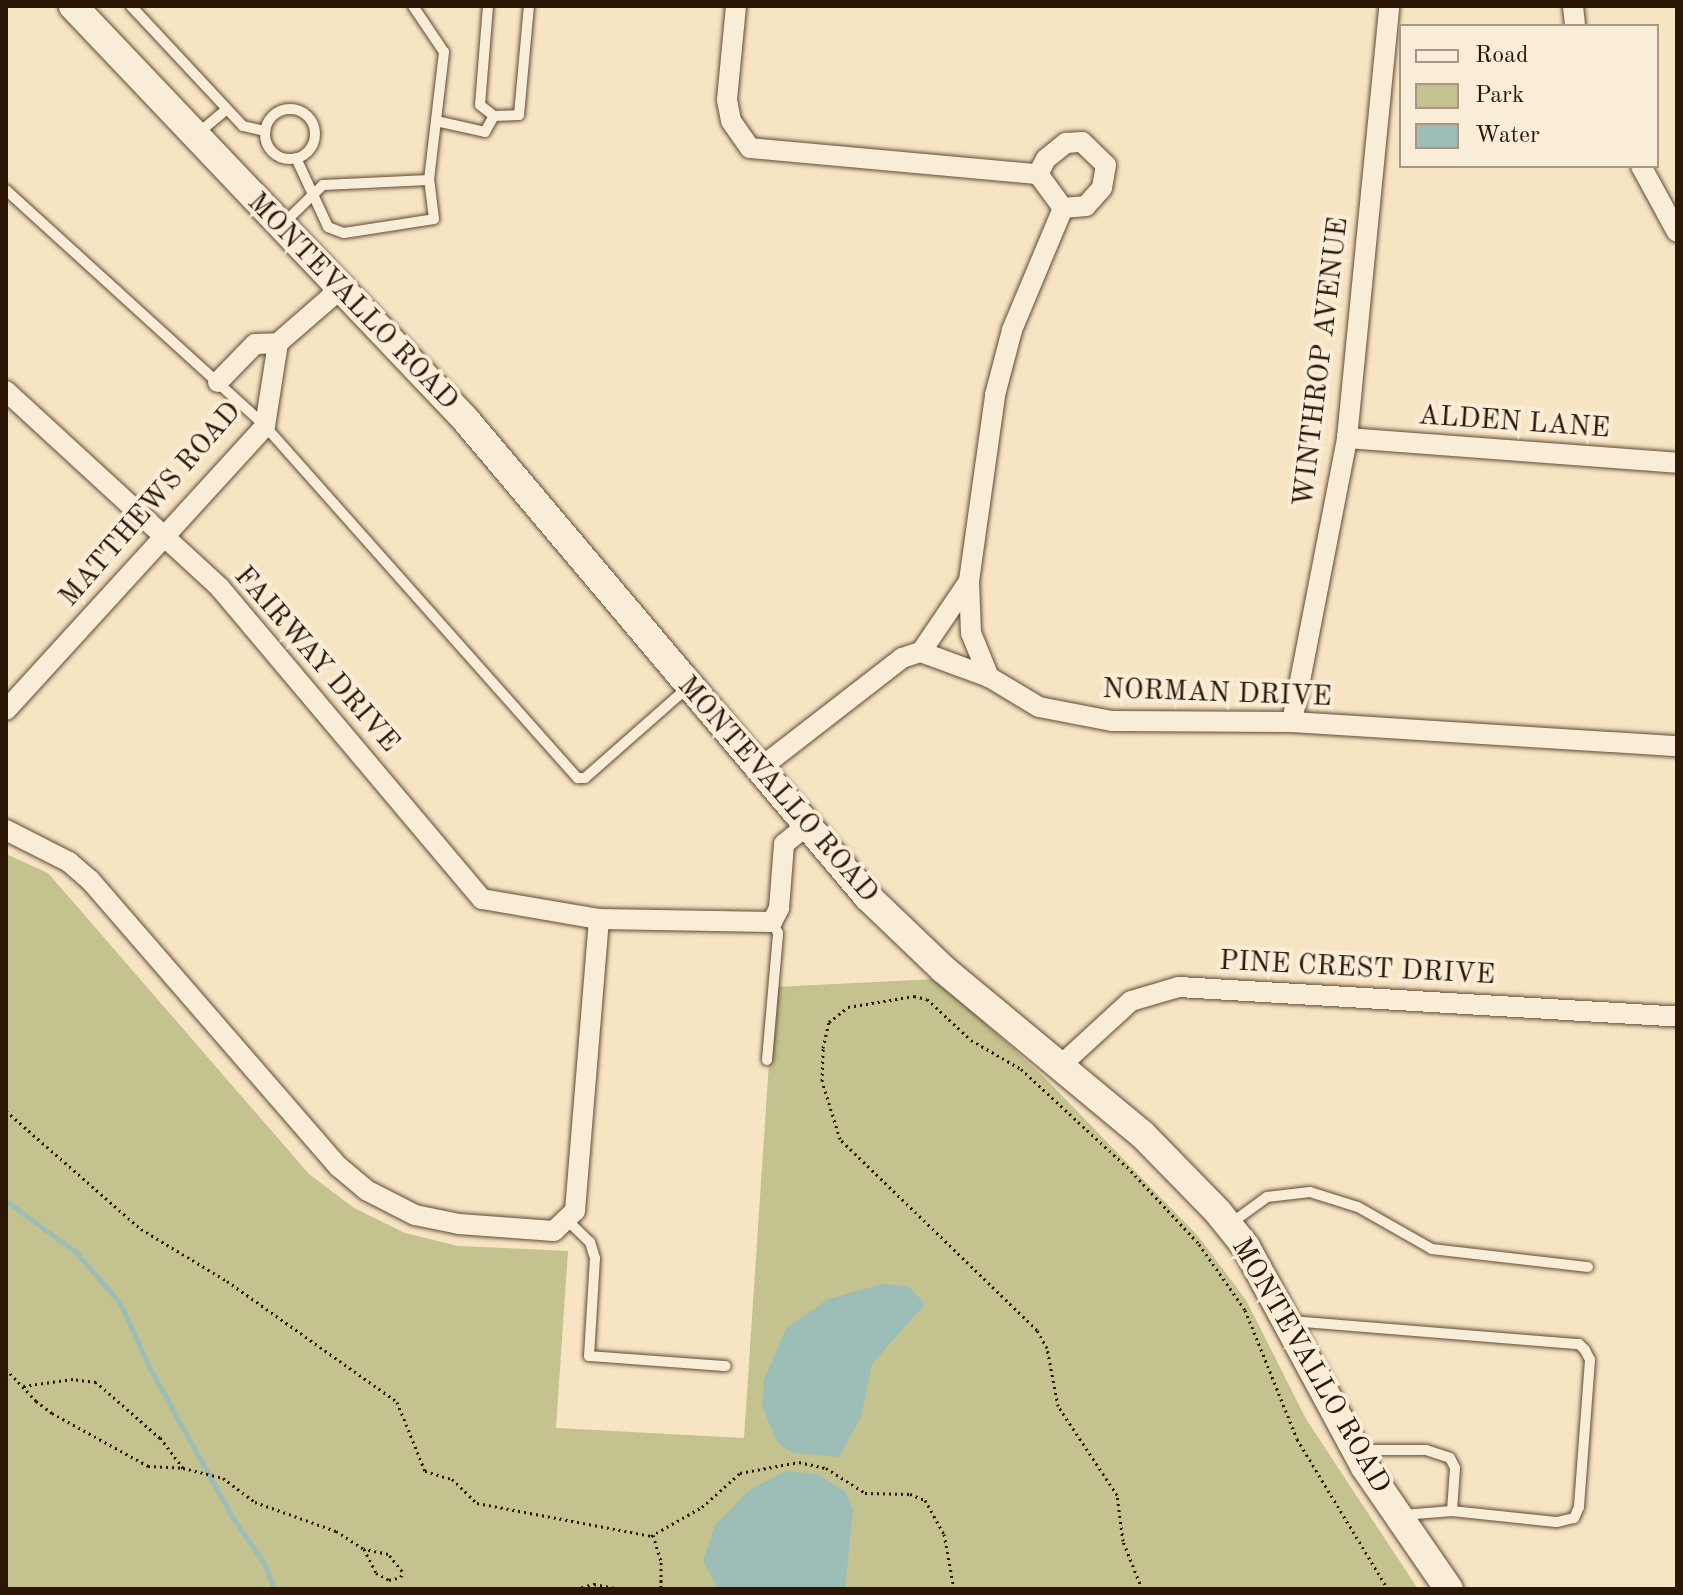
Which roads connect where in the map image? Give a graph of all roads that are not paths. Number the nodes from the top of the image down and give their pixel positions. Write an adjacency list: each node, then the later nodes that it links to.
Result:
1 (73, 6): 14 (main road, MONTEVALLO ROAD)
2 (131, 6): 10 (lane)
3 (413, 6): 9 (lane)
4 (430, 6): 9 (lane)
5 (488, 6): 11 (lane)
6 (529, 6): 11 (lane)
7 (736, 6): 17 (street)
8 (1389, 6): 29 (street, WINTHROP AVENUE)
9 (428, 22): 12 (lane)
10 (226, 110): 13 (lane); 14 (lane)
11 (494, 116): 12 (lane)
12 (436, 121): 18 (lane)
13 (265, 131): 15 (lane); 15 (lane)
14 (195, 137): 22 (main road, MONTEVALLO ROAD)
15 (296, 158): 20 (lane)
16 (1642, 168): 23 (street)
17 (1038, 174): 21 (street); 21 (street)
18 (429, 180): 20 (lane); 20 (lane)
19 (6, 190): 26 (lane)
20 (311, 196): 22 (lane)
21 (1063, 208): 32 (street)
22 (280, 227): 24 (main road, MONTEVALLO ROAD)
23 (1677, 232)
24 (339, 290): 25 (street); 35 (main road, MONTEVALLO ROAD)
25 (278, 343): 26 (street); 28 (street, MATTHEWS ROAD)
26 (218, 382): 28 (lane)
27 (6, 391): 31 (street, FAIRWAY DRIVE)
28 (265, 426): 31 (street, MATTHEWS ROAD); 35 (lane)
29 (1347, 438): 30 (street, ALDEN LANE); 37 (street, WINTHROP AVENUE)
30 (1677, 463)
31 (162, 537): 36 (street, MATTHEWS ROAD); 42 (street, FAIRWAY DRIVE)
32 (969, 581): 33 (street); 34 (street)
33 (921, 652): 34 (street, NORMAN DRIVE); 39 (street)
34 (989, 677): 37 (street, NORMAN DRIVE)
35 (687, 688): 39 (main road, MONTEVALLO ROAD)
36 (6, 710)
37 (1292, 722): 38 (street, NORMAN DRIVE)
38 (1677, 746)
39 (759, 769): 40 (main road, MONTEVALLO ROAD)
40 (805, 827): 43 (street); 46 (main road, MONTEVALLO ROAD)
41 (6, 830): 47 (street)
42 (599, 919): 43 (street, FAIRWAY DRIVE); 47 (street)
43 (772, 922): 45 (lane)
44 (1677, 1017): 46 (street, PINE CREST DRIVE)
45 (767, 1060)
46 (1060, 1066): 48 (main road, MONTEVALLO ROAD)
47 (568, 1221): 51 (lane)
48 (1228, 1225): 49 (lane); 50 (main road, MONTEVALLO ROAD)
49 (1588, 1267)
50 (1286, 1321): 52 (main road, MONTEVALLO ROAD); 53 (lane)
51 (726, 1366)
52 (1355, 1450): 53 (lane); 54 (main road, MONTEVALLO ROAD)
53 (1452, 1511): 54 (lane)
54 (1397, 1516): 55 (main road, MONTEVALLO ROAD)
55 (1449, 1589)

